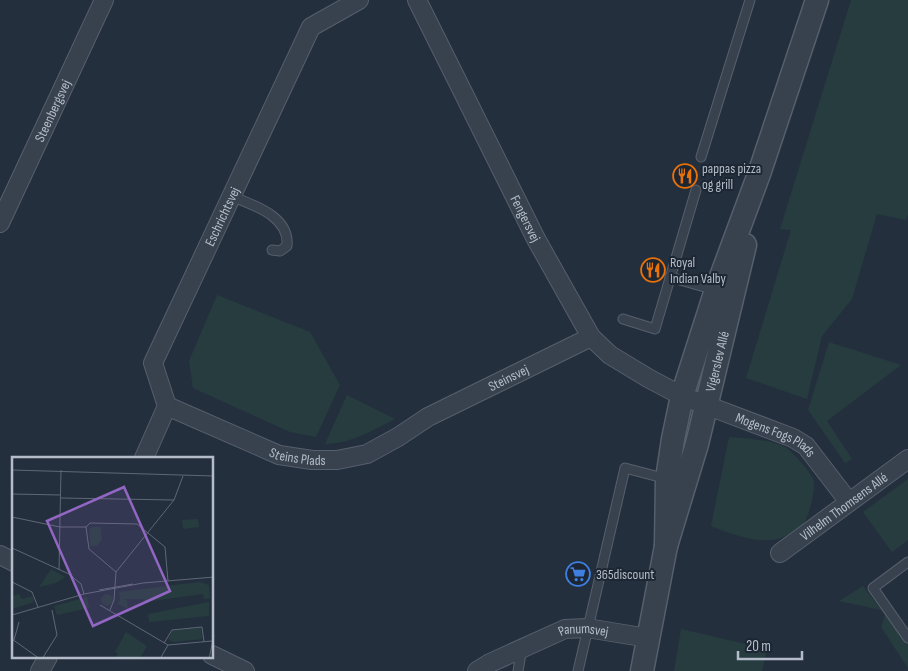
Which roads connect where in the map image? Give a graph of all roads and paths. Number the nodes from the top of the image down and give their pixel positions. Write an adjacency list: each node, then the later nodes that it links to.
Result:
1 (104, 0): 10 (street, Steenbergsvej)
2 (359, 0): 9 (street, Eschrichtsvej)
3 (416, 0): 15 (street, Fengersvej)
4 (750, 0): 6 (lane)
5 (817, 0): 7 (street, Vigerslev Allé)
6 (701, 157)
7 (759, 174): 13 (street, Vigerslev Allé); 17 (street, Vigerslev Allé)
8 (696, 190): 12 (lane)
9 (230, 196): 11 (lane); 18 (street, Eschrichtsvej)
10 (0, 223)
11 (272, 250)
12 (670, 277): 13 (lane); 14 (lane)
13 (716, 290): 16 (street, Vigerslev Allé)
14 (623, 319)
15 (591, 337): 16 (street, Fengersvej); 19 (street, Steinsvej)
16 (682, 396): 17 (street, Mogens Fogs Plads); 22 (street, Vigerslev Allé)
17 (706, 405): 23 (street, Mogens Fogs Plads); 24 (street, Vigerslev Allé)
18 (167, 406): 19 (street, Steins Plads); 20 (street)
19 (428, 418)
20 (144, 457)
21 (908, 459): 23 (street, Vilhelm Thomsens Allé)
22 (667, 479): 24 (street, Vigerslev Allé); 29 (lane)
23 (849, 502): 25 (street, Vilhelm Thomsens Allé)
24 (666, 546): 30 (street, Vigerslev Allé)
25 (780, 553)
26 (0, 555): 27 (street)
27 (12, 561)
28 (908, 562): 31 (lane)
29 (587, 628): 30 (street, Panumsvej); 32 (street, Panumsvej); 39 (lane)
30 (648, 638): 40 (street, Vigerslev Allé)
31 (908, 638)
32 (522, 648): 37 (street, Panumsvej); 38 (lane)
33 (214, 656): 36 (street)
34 (47, 658): 35 (street)
35 (40, 671)
36 (246, 671)
37 (478, 671)
38 (518, 671)
39 (578, 671)
40 (642, 671)

